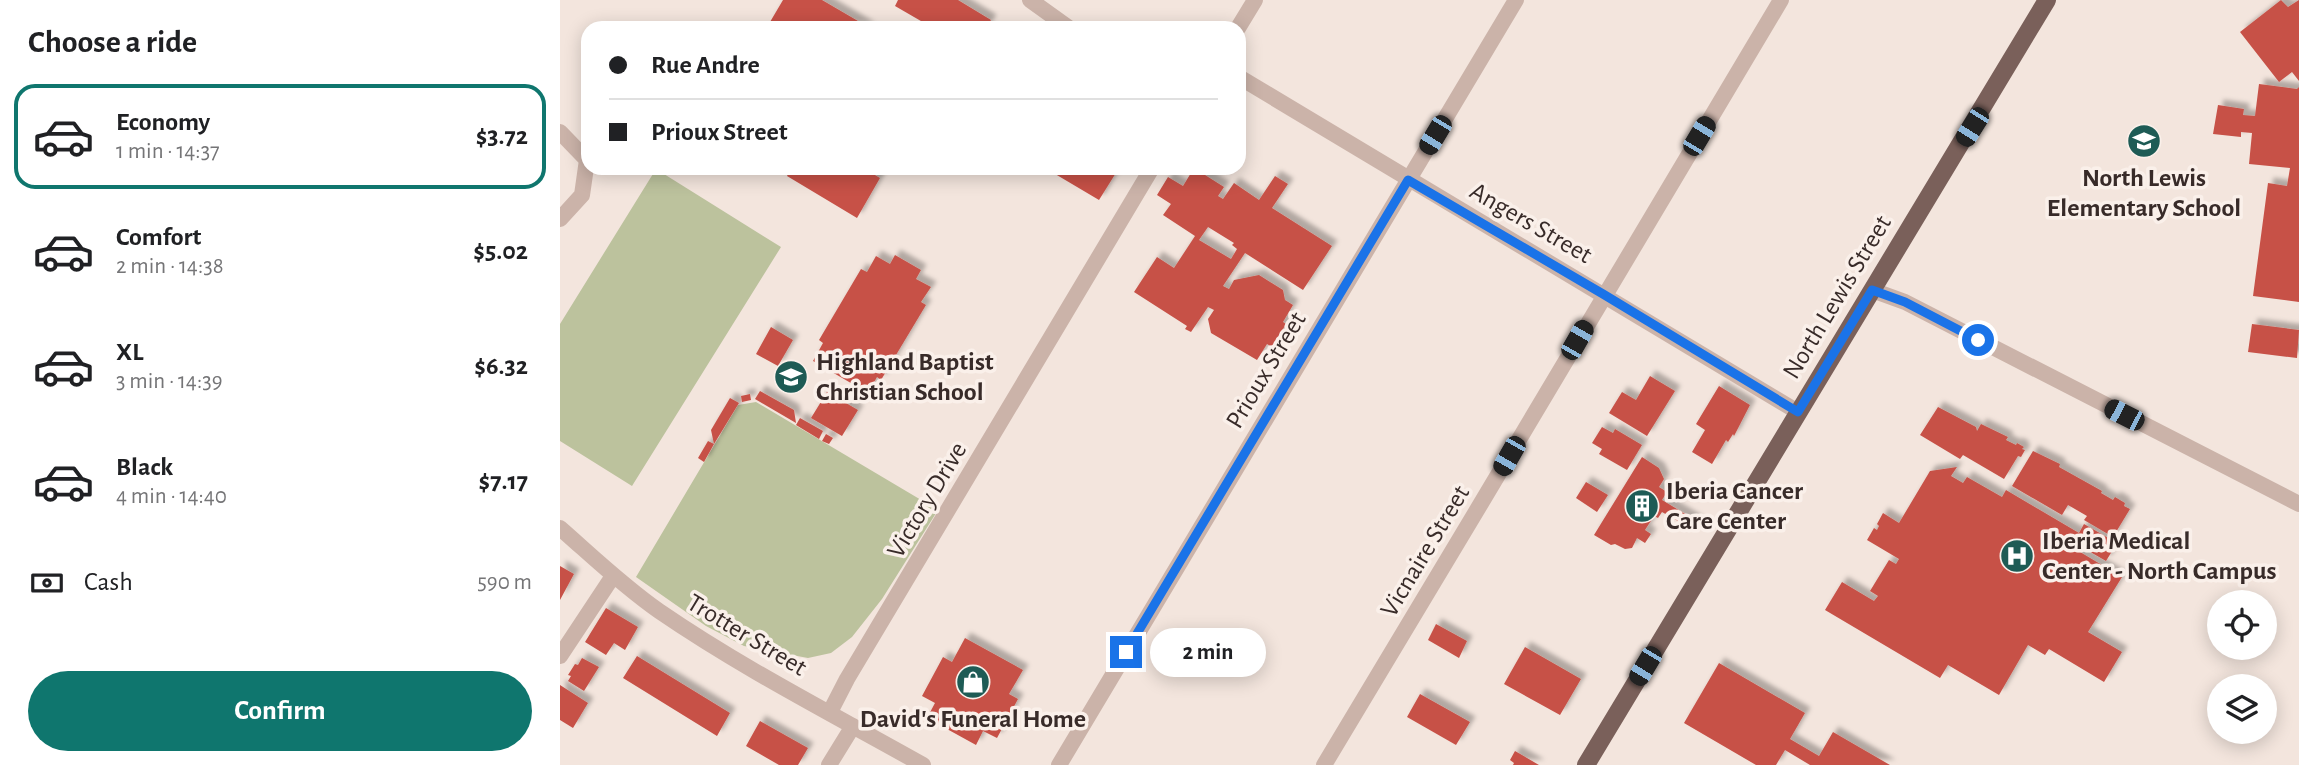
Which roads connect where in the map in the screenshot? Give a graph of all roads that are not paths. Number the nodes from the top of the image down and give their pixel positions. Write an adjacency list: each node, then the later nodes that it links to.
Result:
1 (1030, 0): 6 (street)
2 (1255, 0): 7 (street)
3 (1516, 0): 13 (street, Prioux Street)
4 (1782, 0): 16 (street, Vicnaire Street)
5 (2047, 0): 15 (main road, North Lewis Street)
6 (1059, 21)
7 (1242, 21)
8 (1246, 81): 13 (street, Angers Street)
9 (560, 132): 10 (street)
10 (581, 154)
11 (585, 175): 14 (street)
12 (1148, 175): 22 (street, Victory Drive)
13 (1408, 180): 16 (street, Angers Street); 26 (street, Prioux Street)
14 (560, 219)
15 (1872, 290): 17 (main road, North Lewis Street); 18 (street)
16 (1603, 294): 17 (street, Angers Street); 27 (street, Vicnaire Street)
17 (1798, 412): 28 (main road, North Lewis Street)
18 (2299, 504)
19 (560, 528): 20 (street, Trotter Street)
20 (613, 576): 21 (street); 22 (street, Trotter Street)
21 (560, 656)
22 (830, 712): 23 (street, Trotter Street)
23 (853, 726): 24 (street); 25 (street, Trotter Street)
24 (829, 765)
25 (923, 765)
26 (1059, 765)
27 (1324, 765)
28 (1586, 765)

